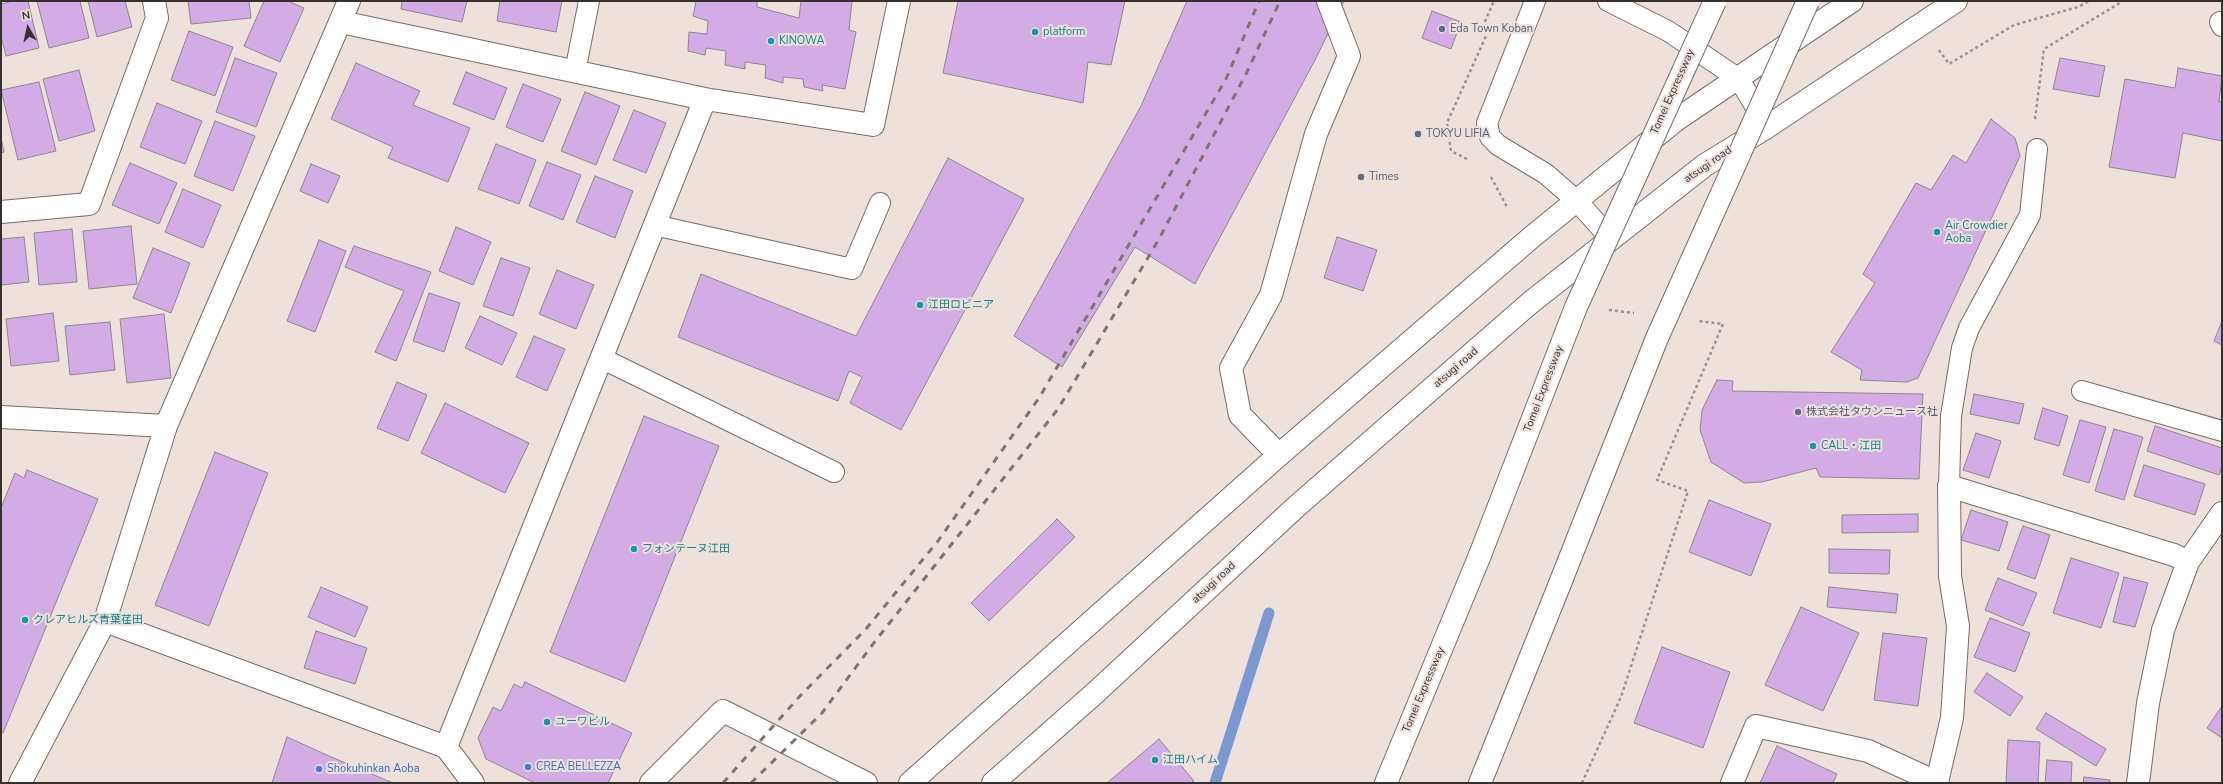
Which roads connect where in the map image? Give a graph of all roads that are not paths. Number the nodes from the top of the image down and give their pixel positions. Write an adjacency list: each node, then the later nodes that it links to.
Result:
1 (154, 1): 20 (main road)
2 (349, 1): 12 (main road)
3 (590, 1): 13 (lane)
4 (899, 1): 15 (main road)
5 (1328, 1): 28 (main road)
6 (1534, 1): 18 (lane)
7 (1608, 1): 14 (lane)
8 (1715, 1): 41 (main road, Tomei Expressway, bridge)
9 (1808, 1): 42 (main road, bridge)
10 (1852, 1): 14 (main road)
11 (1956, 1): 16 (main road, atsugi road)
12 (341, 22): 13 (main road); 26 (main road)
13 (575, 72): 15 (main road)
14 (1739, 79): 16 (lane); 18 (main road)
15 (705, 99): 21 (main road)
16 (1767, 127): 22 (main road, atsugi road)
17 (2038, 149): 30 (lane)
18 (1577, 201): 22 (lane); 28 (main road)
19 (880, 203): 21 (lane)
20 (1, 212)
21 (654, 225): 23 (main road)
22 (1611, 239): 35 (main road, atsugi road)
23 (601, 358): 29 (lane); 34 (main road)
24 (2082, 391): 27 (lane)
25 (1, 417): 26 (main road)
26 (166, 426): 33 (main road)
27 (2222, 431)
28 (1279, 455): 40 (main road)
29 (834, 472)
30 (1949, 486): 32 (main road); 44 (main road)
31 (2222, 513): 32 (main road)
32 (2188, 562): 45 (main road)
33 (105, 621): 34 (main road); 36 (main road)
34 (446, 747): 37 (main road)
35 (1003, 780)
36 (20, 783)
37 (473, 783)
38 (651, 783): 39 (main road)
39 (866, 783)
40 (910, 783)
41 (1386, 783)
42 (1480, 783)
43 (1732, 783): 44 (main road)
44 (1938, 783)
45 (2138, 783)

